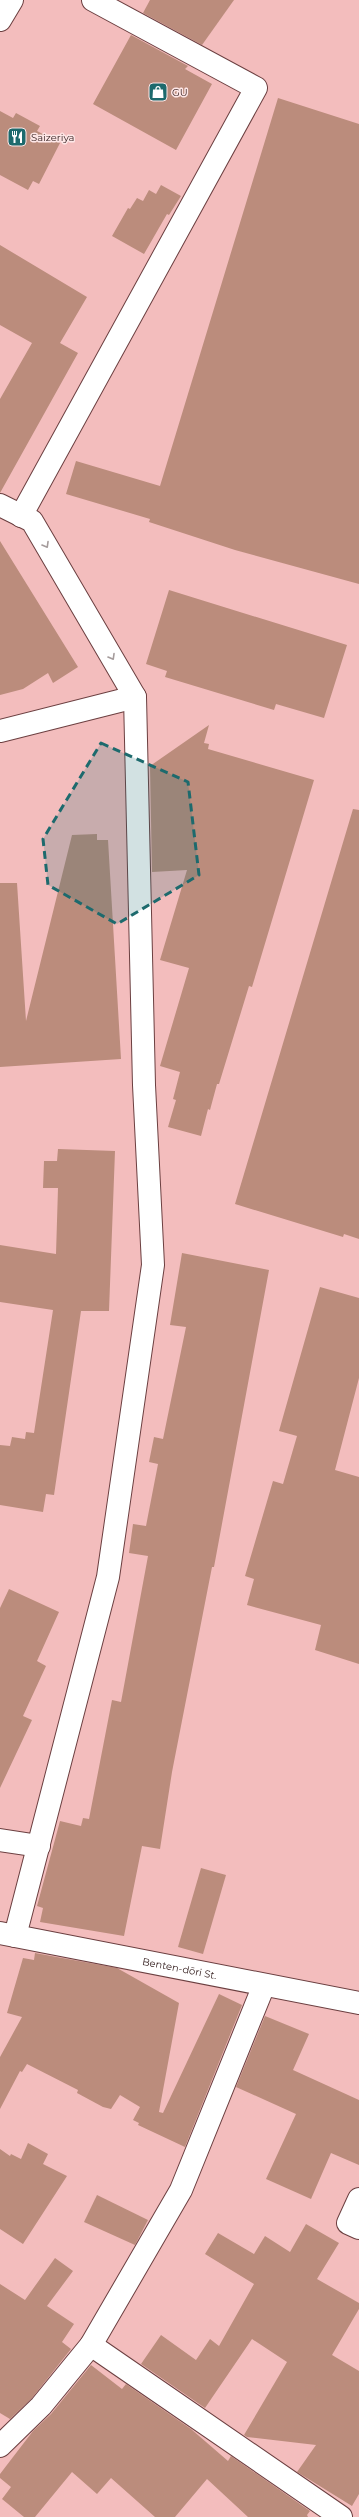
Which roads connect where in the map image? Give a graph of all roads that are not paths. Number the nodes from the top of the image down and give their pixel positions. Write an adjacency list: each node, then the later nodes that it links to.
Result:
1 (12, 0): 3 (street)
2 (93, 0): 5 (street)
3 (0, 20)
4 (0, 505): 5 (street)
5 (21, 516): 6 (street, one-way to 6)
6 (135, 697): 7 (street); 9 (street)
7 (0, 731)
8 (0, 1840): 9 (street)
9 (39, 1846): 10 (street)
10 (8, 1934): 11 (street, Benten-dōri St.)
11 (264, 1985): 12 (street, Benten-dōri St.); 15 (street)
12 (359, 2003)
13 (359, 2199): 14 (street)
14 (359, 2228)
15 (91, 2345): 16 (street); 17 (street)
16 (0, 2446)
17 (338, 2516)

